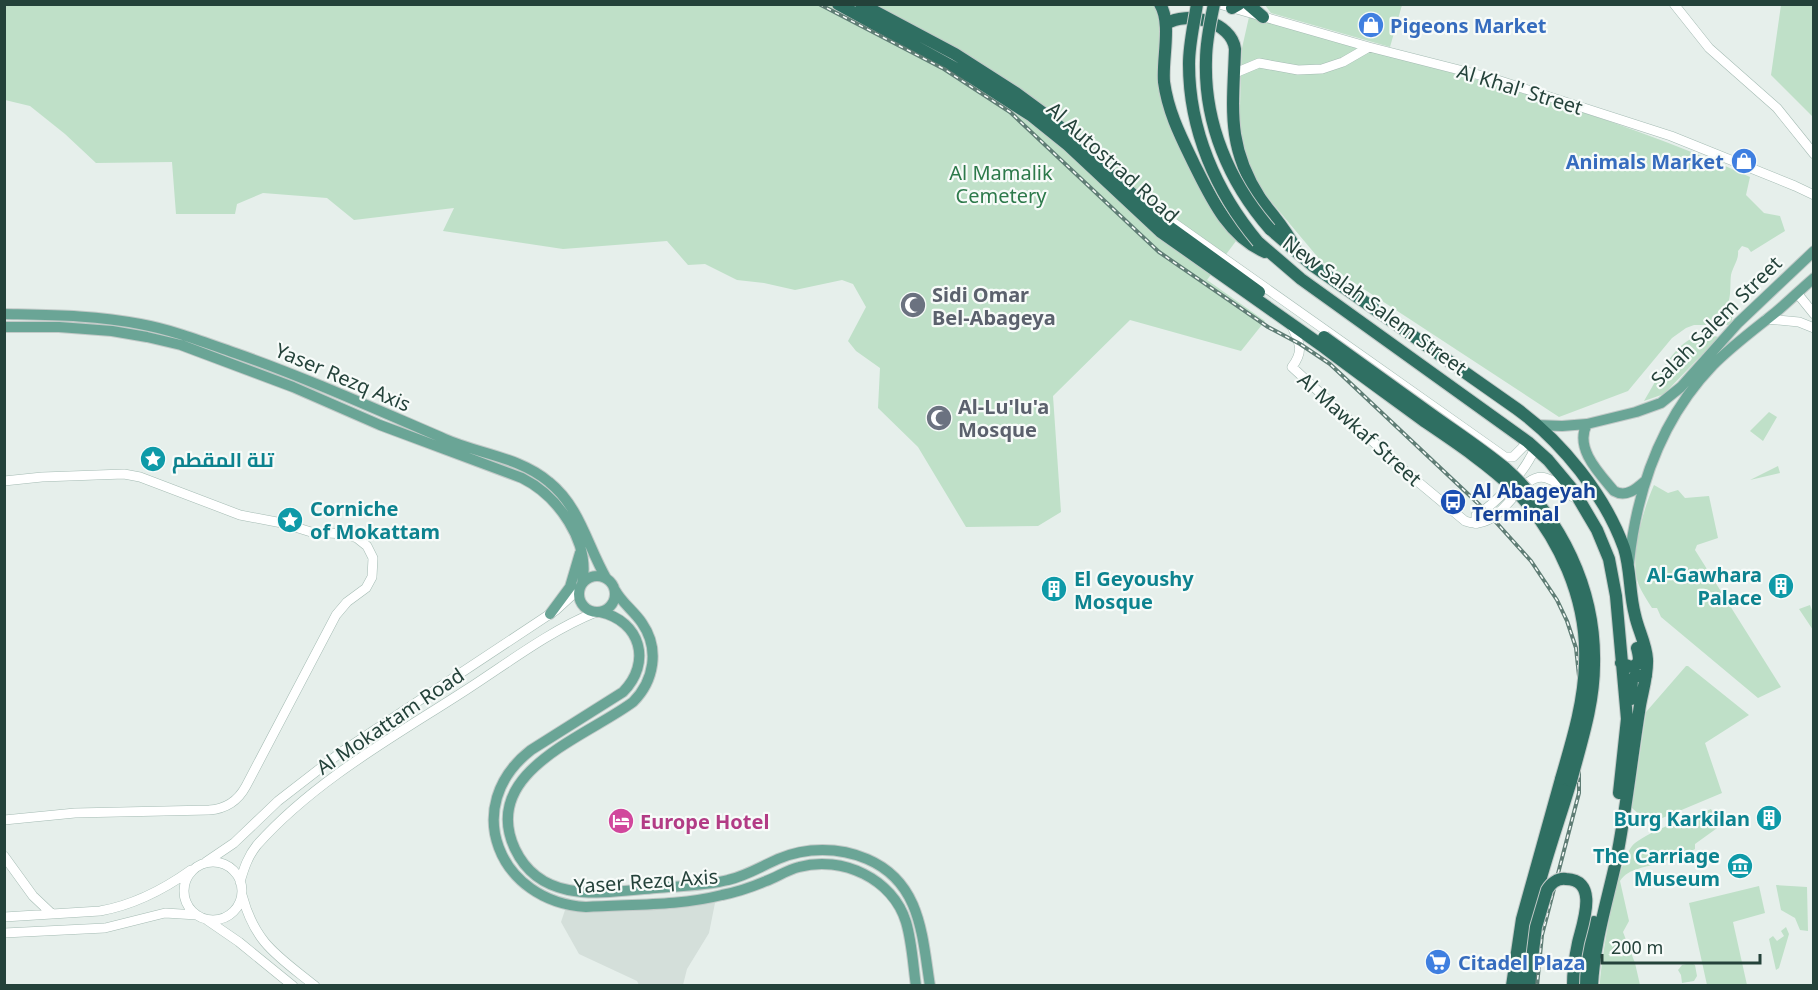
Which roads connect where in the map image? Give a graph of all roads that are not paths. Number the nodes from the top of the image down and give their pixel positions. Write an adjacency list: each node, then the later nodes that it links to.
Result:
1 (838, 4): 25 (highway, Al Autostrad Road)
2 (861, 4): 16 (highway, Al Autostrad Road)
3 (1160, 4): 11 (highway)
4 (1197, 4): 19 (highway, New Salah Salem Street, bridge)
5 (1214, 4): 18 (highway, New Salah Salem Street, bridge)
6 (1219, 4): 9 (street, Al Khal' Street)
7 (1248, 4): 10 (highway)
8 (1674, 4): 14 (street)
9 (1235, 6): 10 (street, Al Khal' Street)
10 (1263, 17): 12 (street, Al Khal' Street)
11 (1166, 24): 13 (highway); 19 (highway)
12 (1369, 47): 13 (street); 15 (street, Al Khal' Street)
13 (1235, 73): 18 (highway)
14 (1814, 154)
15 (1813, 194)
16 (1140, 202): 28 (highway, Al Autostrad Road); 31 (street)
17 (1814, 251): 30 (main road, Salah Salem Street)
18 (1298, 254): 29 (highway, New Salah Salem Street)
19 (1272, 255): 31 (highway, New Salah Salem Street)
20 (1814, 278): 21 (main road, Salah Salem Street)
21 (1797, 293): 23 (street); 24 (main road, Salah Salem Street)
22 (4, 314): 40 (main road, Yaser Rezq Axis)
23 (1814, 314)
24 (1766, 319): 27 (street); 33 (main road, Salah Salem Street)
25 (1292, 324): 28 (highway, Al Autostrad Road); 37 (street, Al Mawkaf Street)
26 (4, 327): 38 (main road, Yaser Rezq Axis)
27 (1814, 328)
28 (1322, 341): 49 (highway, bridge)
29 (1536, 424): 30 (main road, Salah Salem Street); 39 (highway, New Salah Salem Street)
30 (1587, 424): 33 (main road)
31 (1532, 445): 34 (street); 36 (highway, New Salah Salem Street)
32 (4, 481): 50 (street)
33 (1645, 481): 39 (main road, Salah Salem Street)
34 (1500, 494): 35 (street); 37 (street)
35 (1509, 502): 36 (street); 37 (street)
36 (1585, 508): 46 (highway, New Salah Salem Street)
37 (1476, 519)
38 (580, 550): 41 (main road, Yaser Rezq Axis); 44 (main road)
39 (1628, 565): 45 (highway, Salah Salem Street)
40 (606, 578): 41 (main road); 42 (main road)
41 (581, 586): 43 (main road); 44 (street, Al Mokattam Road)
42 (615, 590): 43 (main road); 62 (main road, Yaser Rezq Axis)
43 (598, 612): 54 (street, Al Mokattam Road); 61 (main road, Yaser Rezq Axis)
44 (550, 614): 52 (street, Al Mokattam Road)
45 (1635, 615): 46 (highway); 47 (highway, Salah Salem Street)
46 (1622, 663): 48 (highway)
47 (1646, 676): 48 (highway); 68 (highway, Salah Salem Street)
48 (1627, 719): 67 (highway)
49 (1566, 780): 63 (highway); 64 (highway)
50 (4, 820)
51 (4, 856): 55 (street)
52 (206, 862): 53 (street); 54 (street)
53 (191, 870): 55 (street); 57 (street)
54 (241, 886): 57 (street); 60 (street)
55 (52, 914): 56 (street)
56 (4, 917)
57 (201, 917): 58 (street); 59 (street)
58 (4, 933)
59 (293, 986)
60 (315, 986)
61 (916, 986)
62 (930, 986)
63 (1512, 986)
64 (1521, 986)
65 (1530, 986): 66 (highway, bridge)
66 (1573, 986)
67 (1582, 986)
68 (1592, 986)

